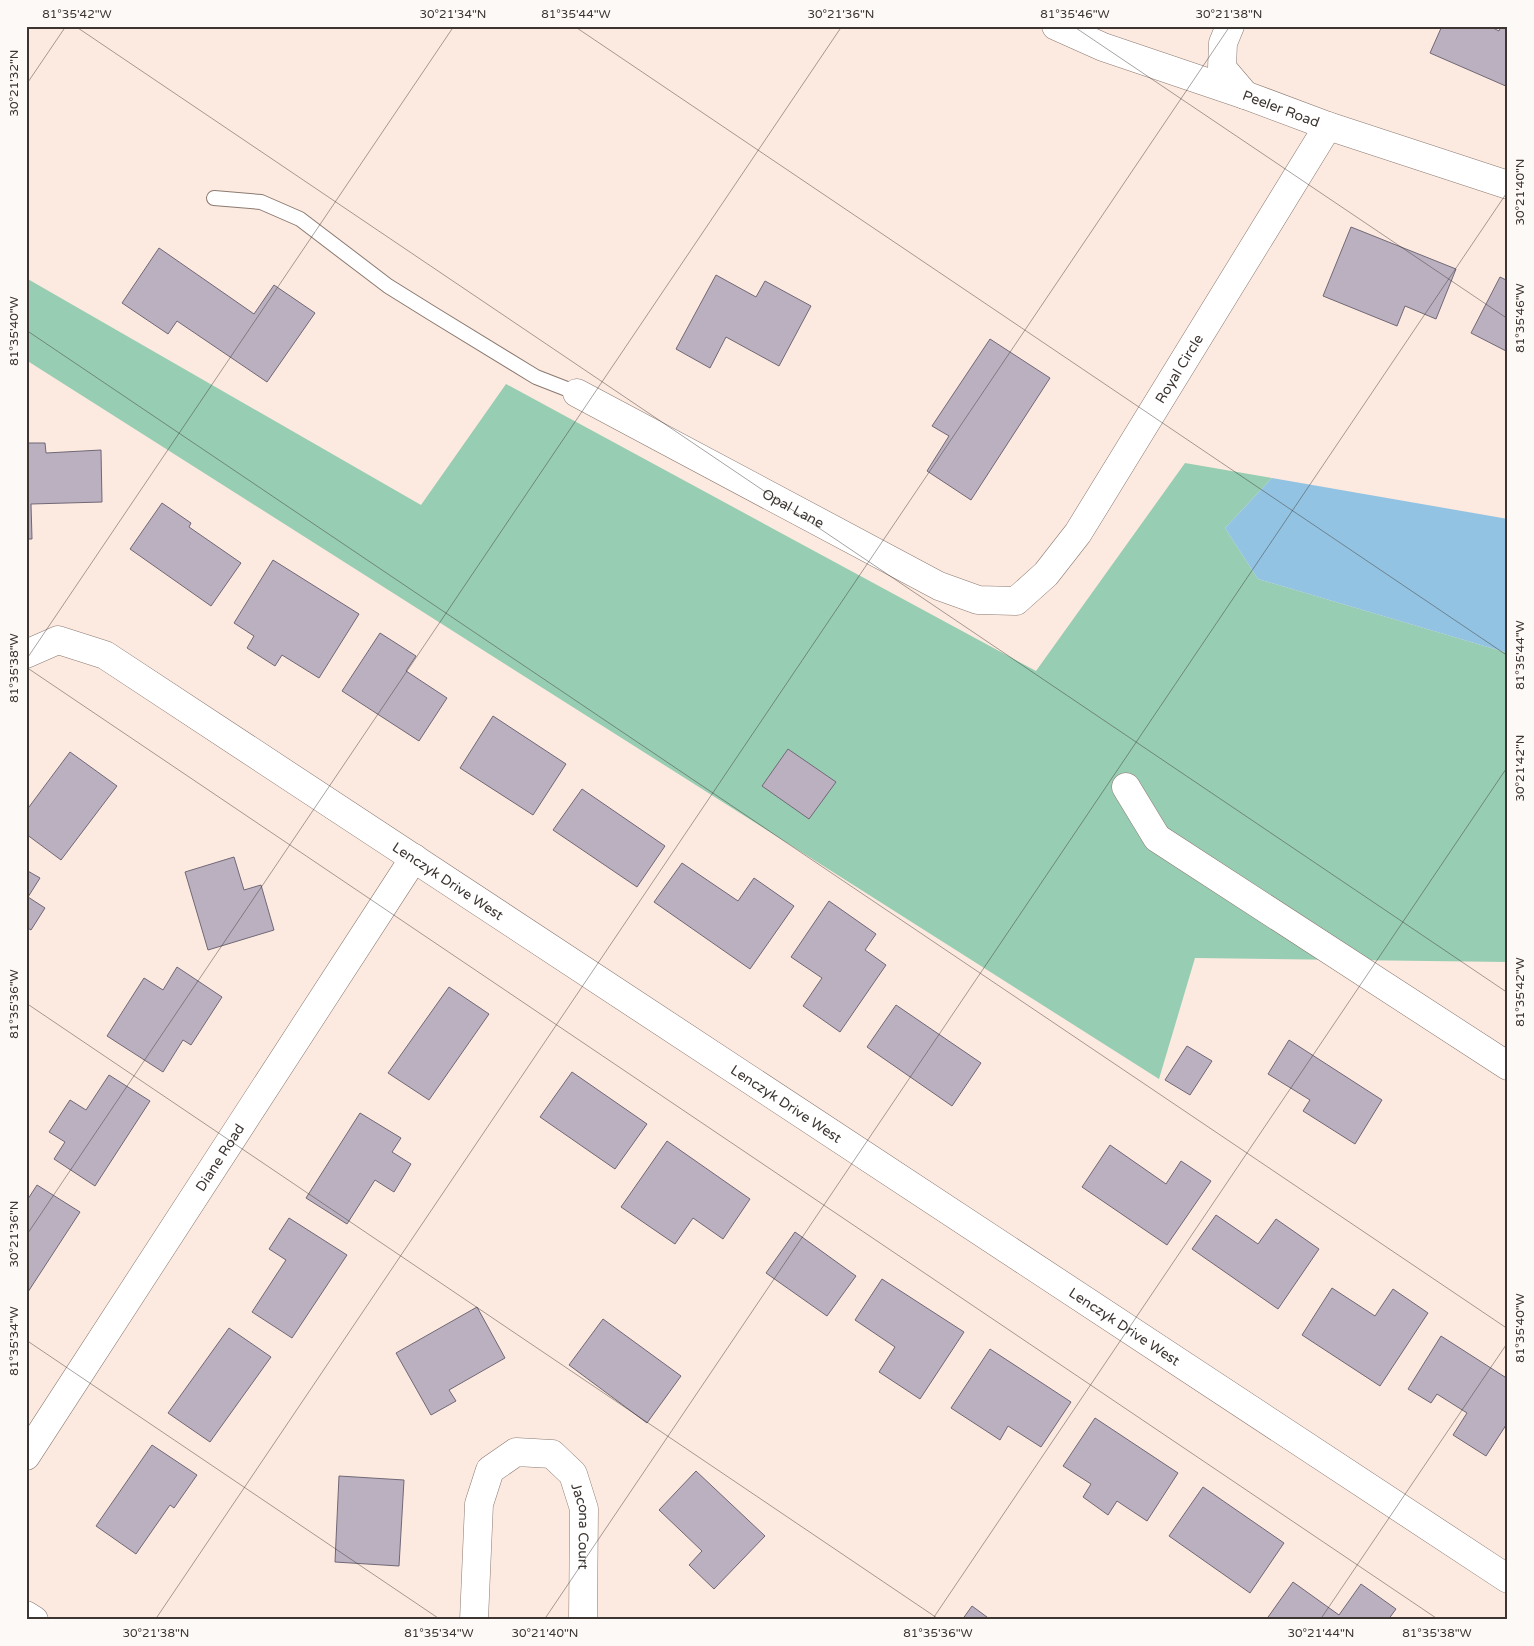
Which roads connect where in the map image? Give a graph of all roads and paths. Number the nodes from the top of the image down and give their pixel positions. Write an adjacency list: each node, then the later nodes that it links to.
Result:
1 (1056, 26): 3 (street, Peeler Road)
2 (1230, 26): 3 (street)
3 (1245, 95): 4 (street, Peeler Road)
4 (1328, 126): 5 (street, Peeler Road); 8 (street, Royal Circle)
5 (1508, 185)
6 (214, 198): 7 (lane)
7 (576, 393): 8 (street, Opal Lane)
8 (1016, 601)
9 (26, 654): 11 (street, Lenczyk Drive West)
10 (1126, 787): 12 (street)
11 (414, 858): 13 (street, Diane Road); 14 (street, Lenczyk Drive West)
12 (1508, 1066)
13 (26, 1456)
14 (1508, 1579)
15 (26, 1615): 16 (street)
16 (34, 1620)
17 (474, 1620): 18 (street, Jacona Court)
18 (583, 1620)

